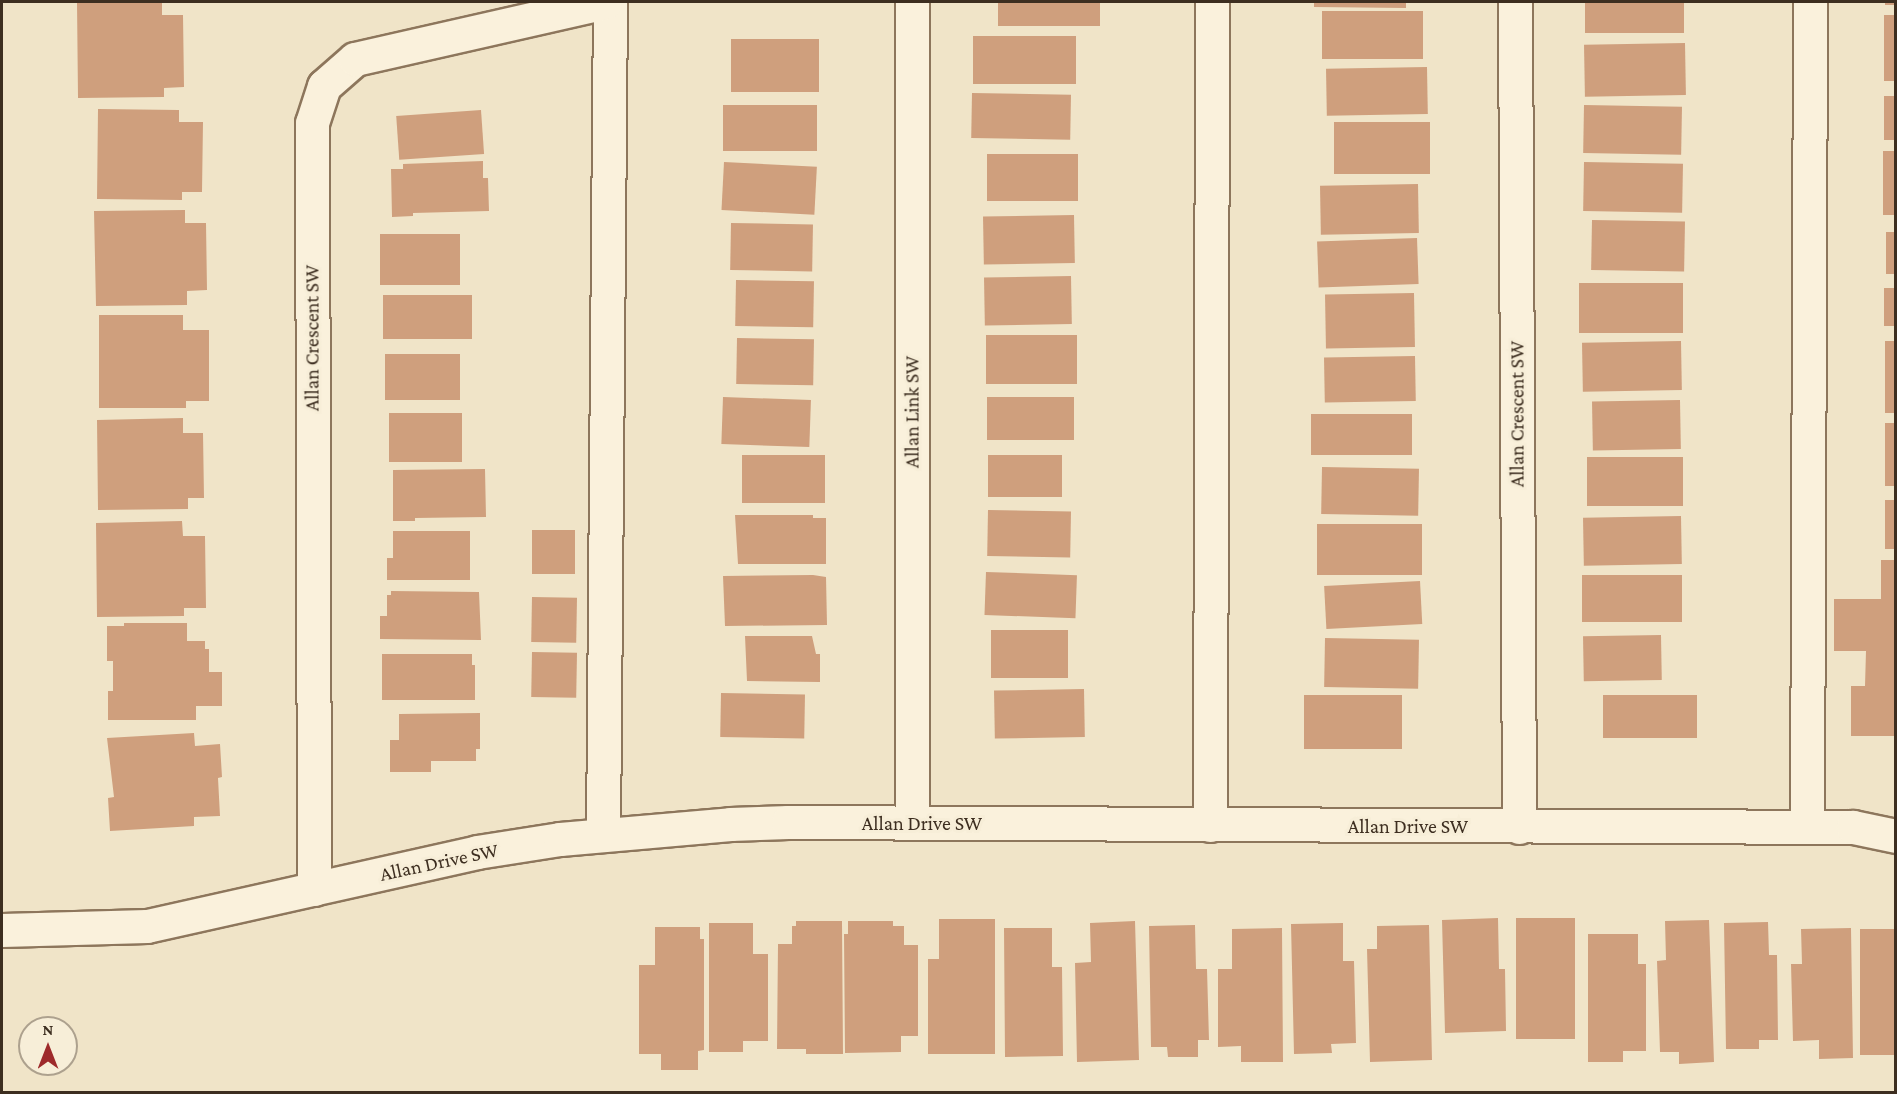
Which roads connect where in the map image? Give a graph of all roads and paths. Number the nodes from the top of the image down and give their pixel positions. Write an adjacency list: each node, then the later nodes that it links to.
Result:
1 (605, 2): 15 (street, Allan Crescent SW)
2 (610, 2): 13 (street)
3 (912, 2): 8 (street, Allan Link SW)
4 (1212, 2): 9 (street)
5 (1515, 2): 10 (street, Allan Crescent SW)
6 (1810, 2): 11 (street)
7 (1896, 815): 12 (street, Allan Drive SW)
8 (912, 823): 9 (street, Allan Drive SW); 13 (street, Allan Drive SW)
9 (1210, 825): 10 (street, Allan Drive SW)
10 (1519, 827): 11 (street, Allan Drive SW)
11 (1807, 827): 12 (street, Allan Drive SW)
12 (1853, 827): 14 (street, Allan Drive SW)
13 (603, 835): 15 (street, Allan Drive SW)
14 (1896, 836)
15 (314, 889): 16 (street, Allan Drive SW)
16 (2, 930)

